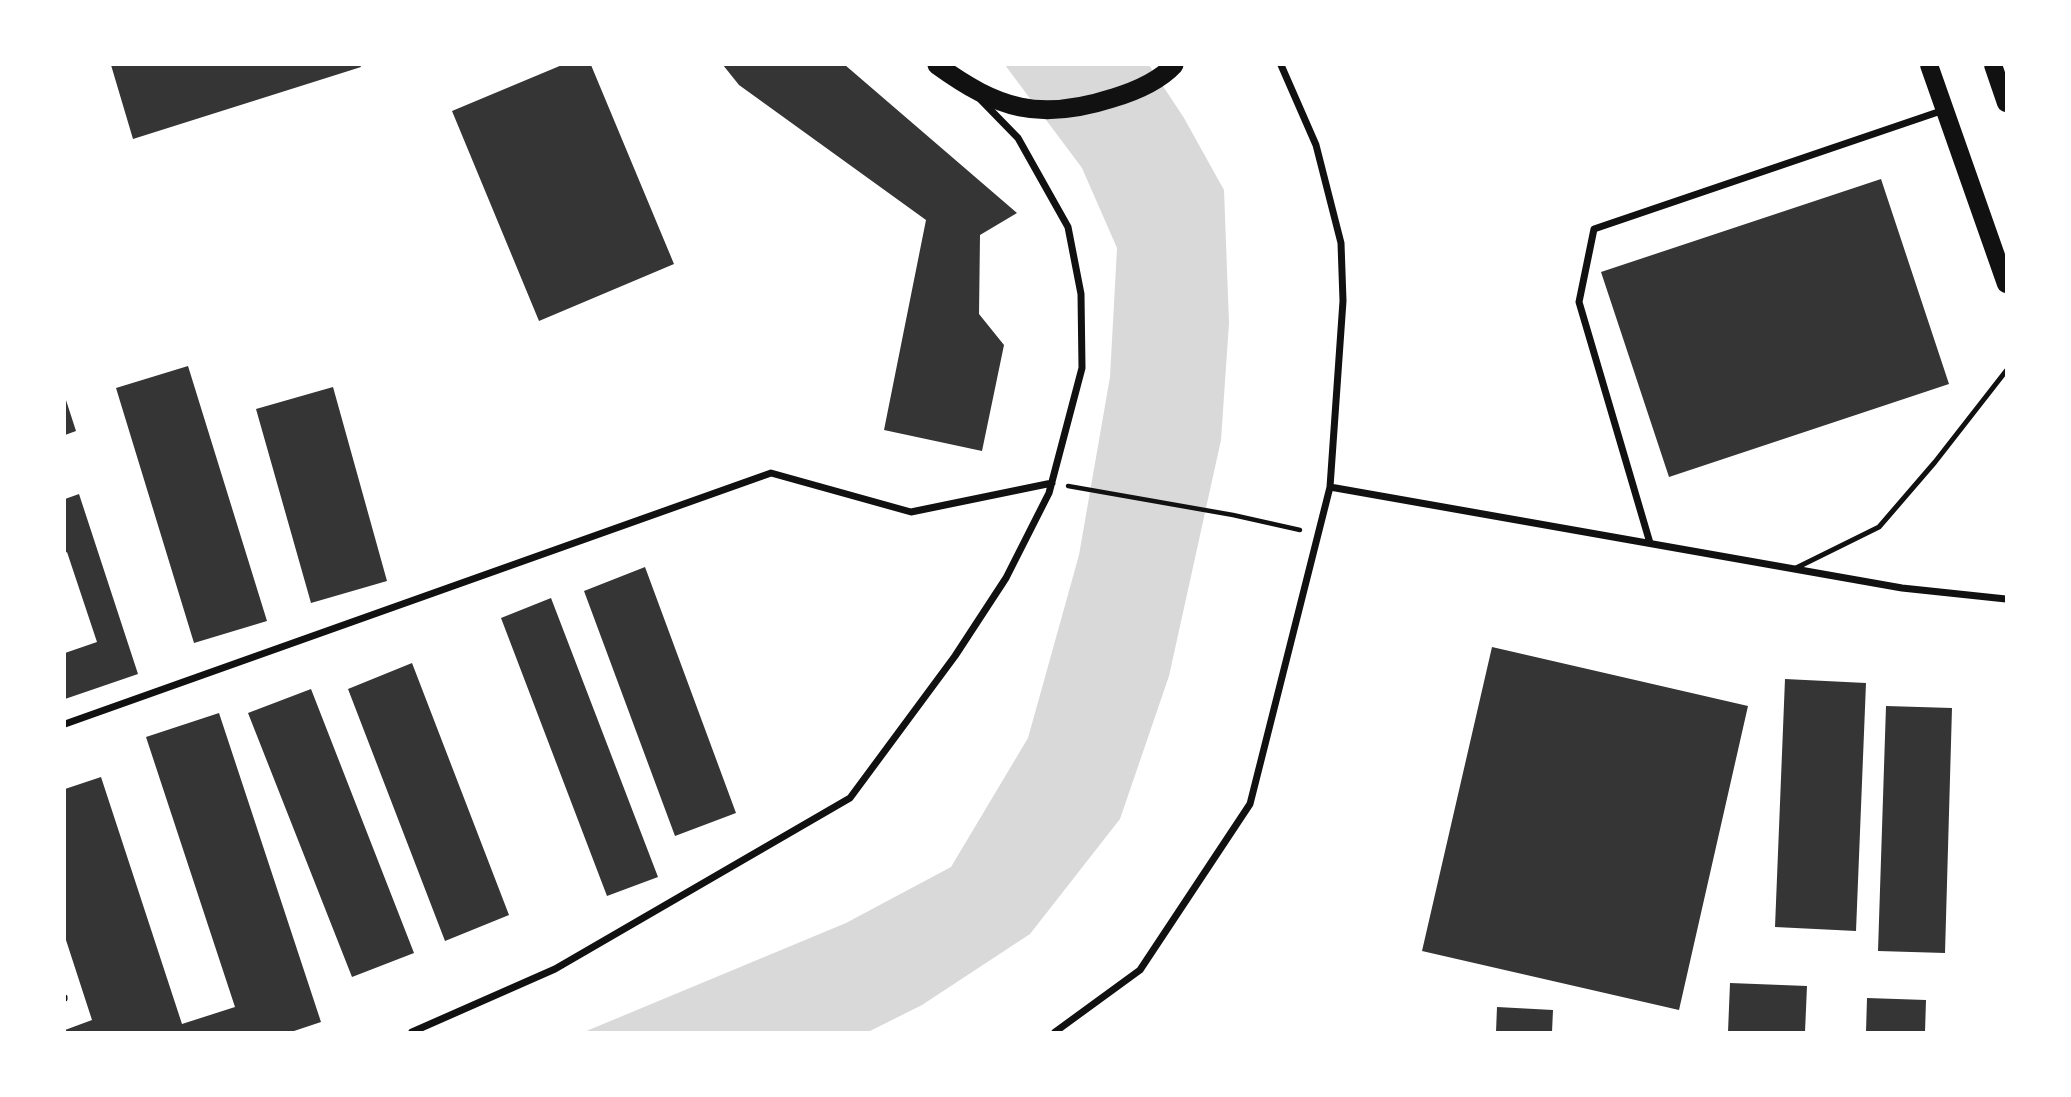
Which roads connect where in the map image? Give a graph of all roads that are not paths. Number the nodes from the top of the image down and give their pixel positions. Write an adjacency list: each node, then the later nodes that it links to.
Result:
1 (937, 65): 3 (highway)
2 (947, 65): 11 (street)
3 (1174, 65)
4 (1281, 65): 12 (street)
5 (1929, 65): 8 (main road)
6 (1993, 65): 7 (main road)
7 (2006, 103)
8 (1945, 110): 9 (main road); 13 (street)
9 (2006, 285)
10 (2006, 371): 14 (lane)
11 (1052, 483): 16 (street); 17 (street)
12 (1330, 487): 13 (street); 18 (street)
13 (1650, 543): 14 (street)
14 (1795, 569): 15 (street)
15 (2006, 598)
16 (65, 724)
17 (412, 1032)
18 (1055, 1032)

